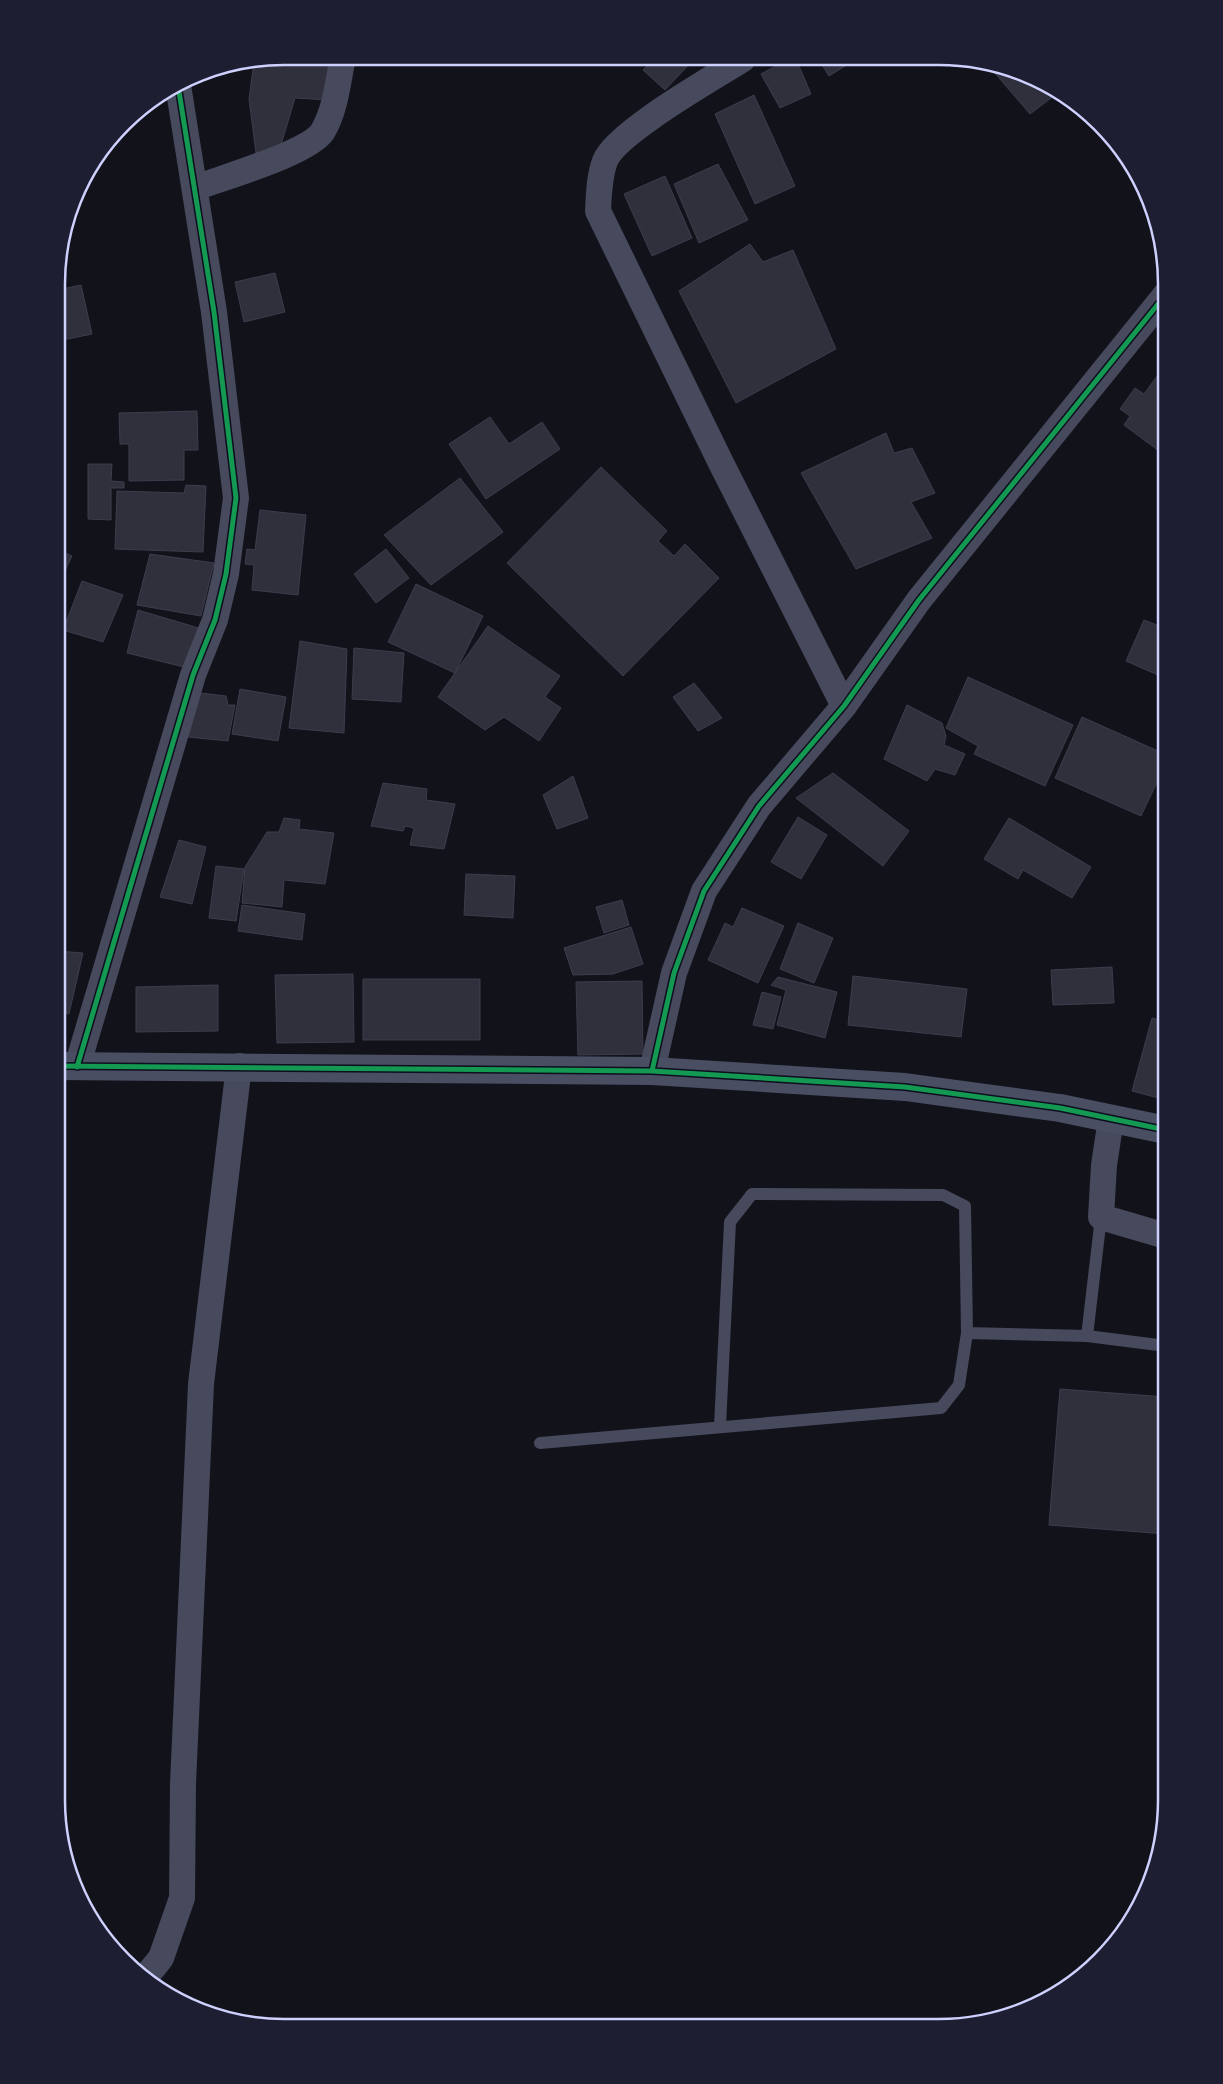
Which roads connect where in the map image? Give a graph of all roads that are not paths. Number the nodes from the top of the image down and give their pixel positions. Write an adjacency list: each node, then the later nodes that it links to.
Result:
1 (341, 65): 4 (street)
2 (734, 65): 6 (street)
3 (179, 92): 4 (street)
4 (195, 188): 7 (street)
5 (1158, 304): 6 (street)
6 (844, 706): 9 (street)
7 (67, 1066): 8 (street)
8 (239, 1066): 9 (street); 19 (street)
9 (652, 1071): 10 (street)
10 (1111, 1119): 11 (street); 12 (street)
11 (1158, 1128)
12 (1101, 1217): 13 (street); 15 (lane)
13 (1158, 1234)
14 (968, 1332): 15 (lane); 17 (lane); 17 (lane)
15 (1087, 1336): 16 (lane)
16 (1158, 1345)
17 (720, 1426): 18 (lane)
18 (540, 1443)
19 (149, 1973)

